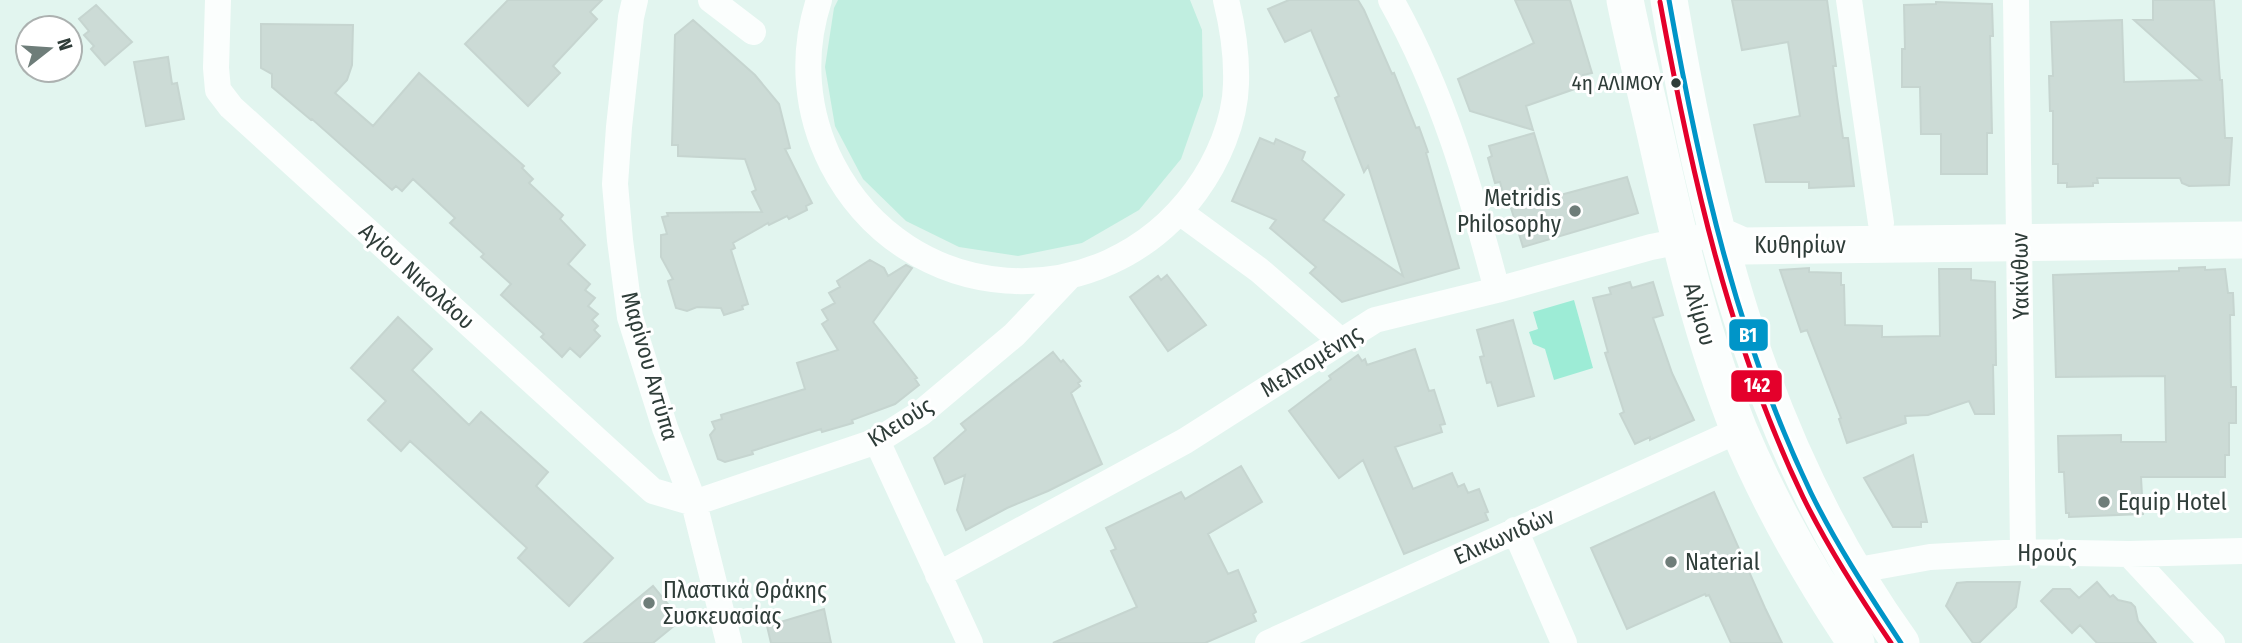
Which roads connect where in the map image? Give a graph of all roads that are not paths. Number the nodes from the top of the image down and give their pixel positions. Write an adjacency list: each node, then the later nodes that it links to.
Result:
1 (218, 0): 24 (street, Αγίου Νικολάου)
2 (635, 0): 24 (street, Μαρίνου Αντύπα)
3 (711, 0): 11 (street)
4 (819, 0): 19 (street)
5 (1226, 0): 12 (street)
6 (1391, 0): 20 (street)
7 (1669, 0): 16 (main road, Αλίμου)
8 (1849, 0): 14 (street)
9 (2016, 0): 15 (street, Υακίνθων)
10 (1623, 8): 18 (main road, Αλίμου)
11 (753, 32)
12 (1181, 213): 19 (street); 21 (street)
13 (2242, 218): 15 (main road, Κυθηρίων)
14 (1881, 223): 15 (main road, Κυθηρίων); 16 (main road, Κυθηρίων)
15 (2019, 232): 16 (main road, Κυθηρίων); 17 (main road, Κυθηρίων); 27 (street, Υακίνθων)
16 (1718, 235): 18 (street, Μελπομένης); 29 (main road, Αλίμου)
17 (2242, 240)
18 (1681, 241): 20 (street, Μελπομένης); 22 (main road, Αλίμου)
19 (1068, 278): 23 (street, Κλειούς)
20 (1497, 290): 21 (street, Μελπομένης)
21 (1341, 341): 30 (street, Μελπομένης)
22 (1740, 430): 25 (street, Ελικωνιδών); 35 (main road, Αλίμου)
23 (877, 441): 24 (street, Κλειούς); 30 (street)
24 (694, 503): 31 (street, Μαρίνου Αντύπα)
25 (1515, 530): 33 (street, Ελικωνιδών); 34 (street)
26 (2242, 551): 28 (street, Ηρούς)
27 (2023, 552): 28 (street, Ηρούς); 29 (street, Ηρούς)
28 (2129, 554): 37 (street)
29 (1853, 571): 36 (main road, Αλίμου)
30 (938, 575): 32 (street)
31 (729, 643)
32 (970, 643)
33 (1268, 643)
34 (1564, 643)
35 (1856, 643)
36 (1901, 643)
37 (2213, 643)

